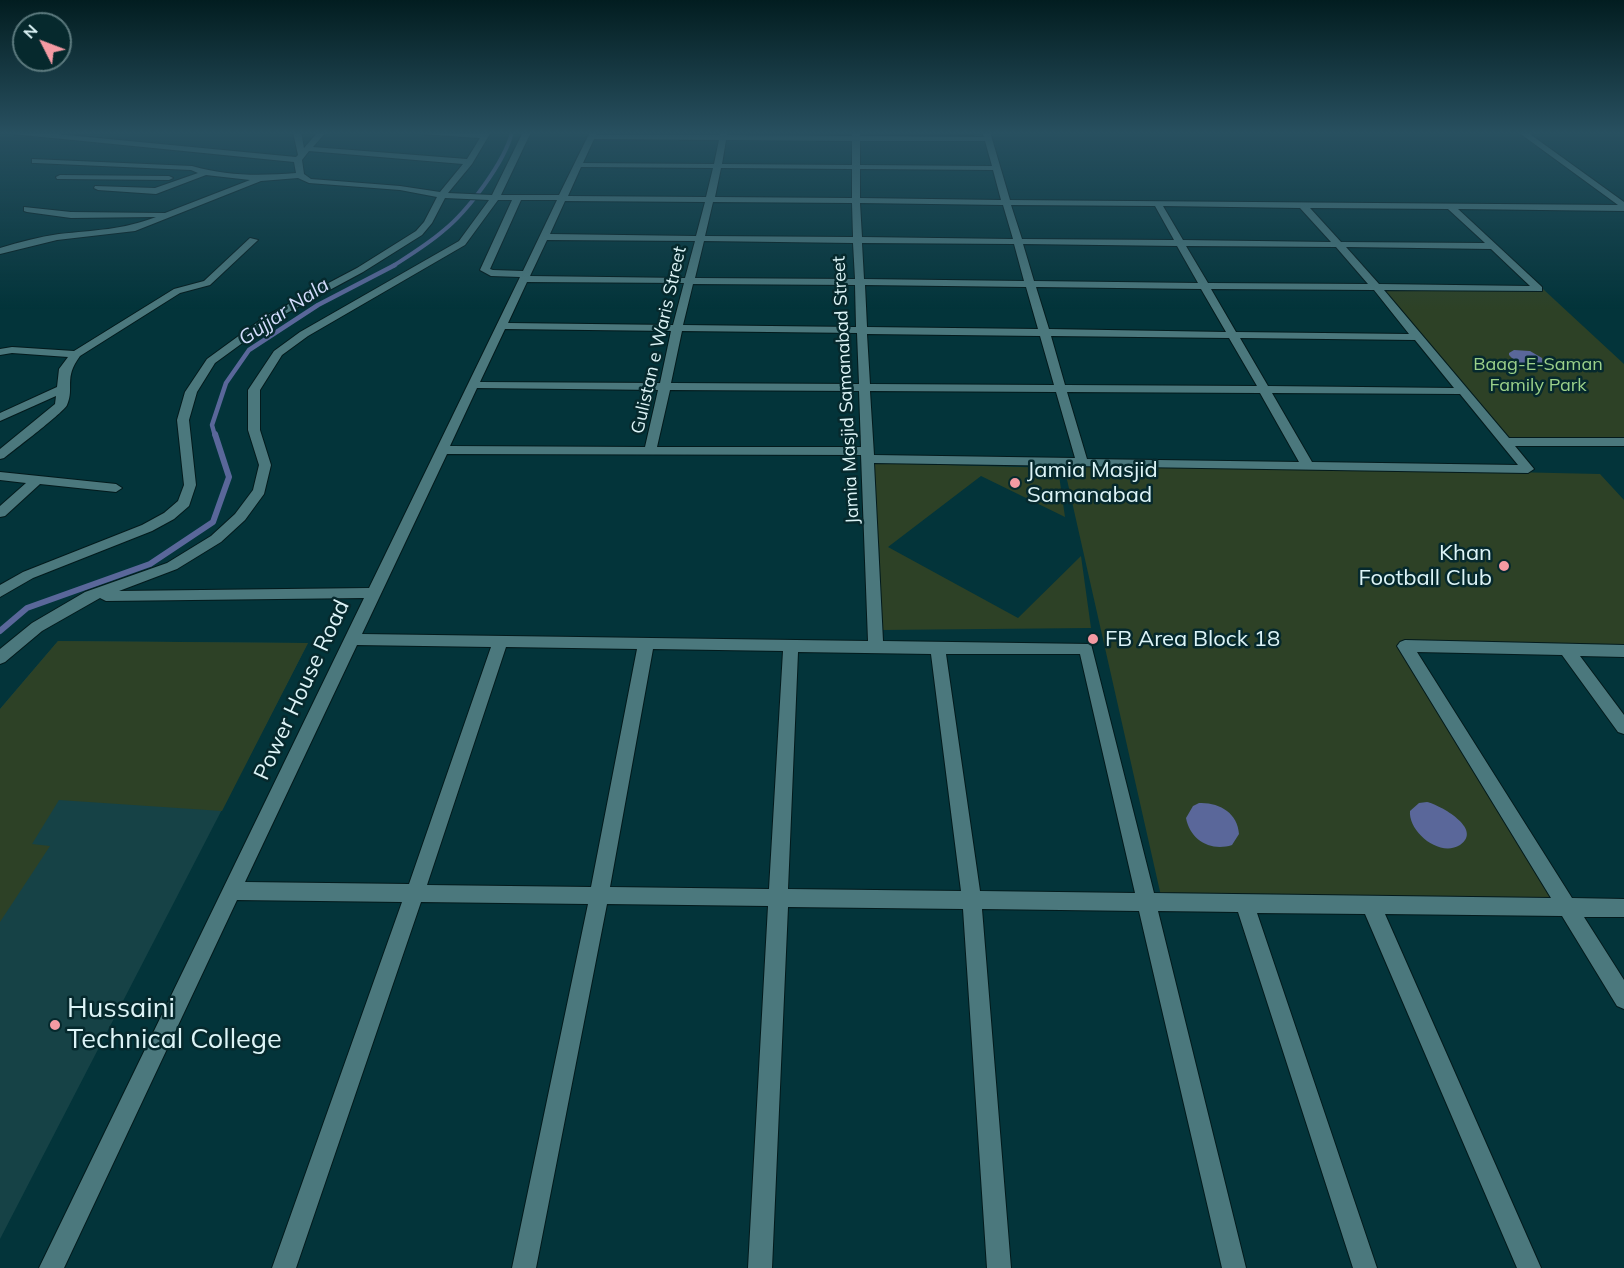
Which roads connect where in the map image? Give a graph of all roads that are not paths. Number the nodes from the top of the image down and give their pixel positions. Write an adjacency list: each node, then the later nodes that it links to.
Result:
1 (227, 191): 22 (street)
2 (419, 191): 10 (street)
3 (445, 191): 10 (street)
4 (493, 191): 11 (street)
5 (565, 191): 13 (street, Power House Road)
6 (713, 191): 14 (street, Gulistan e Waris Street)
7 (856, 191): 15 (street, Jamia Masjid Samanabad Street)
8 (1003, 191): 16 (street)
9 (1602, 191): 20 (street)
10 (442, 195): 11 (street); 66 (street)
11 (489, 198): 12 (street); 68 (street)
12 (518, 199): 13 (street); 32 (street)
13 (561, 199): 14 (street); 23 (street, Power House Road)
14 (711, 200): 15 (street); 24 (street, Gulistan e Waris Street)
15 (856, 201): 16 (street); 26 (street, Jamia Masjid Samanabad Street)
16 (1007, 202): 17 (street); 27 (street)
17 (1157, 203): 18 (street); 28 (street)
18 (1302, 204): 19 (street); 29 (street)
19 (1449, 205): 20 (street); 30 (street)
20 (1624, 207)
21 (27, 209): 22 (street)
22 (170, 214): 31 (street)
23 (543, 237): 24 (street); 32 (street, Power House Road)
24 (700, 239): 26 (street); 33 (street, Gulistan e Waris Street)
25 (253, 240): 45 (street)
26 (858, 241): 27 (street); 34 (street, Jamia Masjid Samanabad Street)
27 (1019, 241): 28 (street); 35 (street)
28 (1180, 243): 29 (street); 36 (street)
29 (1337, 243): 30 (street); 37 (street)
30 (1493, 246): 37 (street)
31 (0, 251)
32 (524, 277): 33 (street); 38 (street, Power House Road)
33 (691, 280): 34 (street); 39 (street, Gulistan e Waris Street)
34 (859, 282): 35 (street); 40 (street, Jamia Masjid Samanabad Street)
35 (1030, 282): 36 (street); 41 (street)
36 (1205, 286): 37 (street); 42 (street)
37 (1376, 287): 43 (street)
38 (501, 326): 39 (street); 46 (street, Power House Road)
39 (677, 329): 40 (street); 47 (street, Gulistan e Waris Street)
40 (862, 332): 41 (street); 48 (street, Jamia Masjid Samanabad Street)
41 (1045, 332): 42 (street); 50 (street)
42 (1233, 335): 43 (street); 51 (street)
43 (1417, 337): 52 (street)
44 (0, 352): 45 (street)
45 (76, 354): 49 (street)
46 (473, 385): 47 (street); 56 (street, Power House Road)
47 (667, 386): 48 (street); 57 (street, Gulistan e Waris Street)
48 (864, 387): 50 (street); 59 (street, Jamia Masjid Samanabad Street)
49 (64, 388): 53 (street); 58 (street)
50 (1061, 388): 51 (street); 60 (street)
51 (1265, 390): 52 (street); 61 (street)
52 (1462, 391): 54 (street)
53 (0, 417)
54 (1505, 442): 55 (street); 61 (street)
55 (1624, 442)
56 (442, 450): 57 (street); 67 (street, Power House Road)
57 (650, 451): 59 (street)
58 (0, 455)
59 (867, 455): 60 (street); 73 (street, Jamia Masjid Samanabad Street)
60 (1082, 462): 61 (street)
61 (1308, 466)
62 (0, 476): 63 (street)
63 (38, 479): 64 (street); 65 (street)
64 (116, 488)
65 (0, 513)
66 (0, 592)
67 (373, 593): 68 (street); 69 (street, Power House Road)
68 (90, 596): 77 (street)
69 (352, 639): 70 (street); 79 (street, Power House Road)
70 (500, 642): 71 (street); 80 (street)
71 (646, 644): 72 (street); 81 (street)
72 (791, 646): 73 (street); 82 (street)
73 (876, 647): 74 (street)
74 (938, 648): 83 (street); 84 (street)
75 (1566, 650): 76 (street); 78 (street); 87 (street)
76 (1624, 651)
77 (0, 658)
78 (1624, 727)
79 (232, 891): 80 (street); 90 (street, Power House Road)
80 (415, 893): 81 (street); 91 (street)
81 (599, 896): 82 (street); 92 (street)
82 (779, 898): 83 (street); 93 (street)
83 (972, 900): 84 (street); 94 (street)
84 (1147, 903): 85 (street); 95 (street)
85 (1245, 904): 86 (street); 96 (street)
86 (1371, 905): 87 (street); 97 (street)
87 (1569, 907): 88 (street); 89 (street)
88 (1624, 908)
89 (1624, 999)
90 (51, 1268)
91 (284, 1268)
92 (525, 1268)
93 (760, 1268)
94 (999, 1268)
95 (1234, 1268)
96 (1365, 1268)
97 (1529, 1268)

